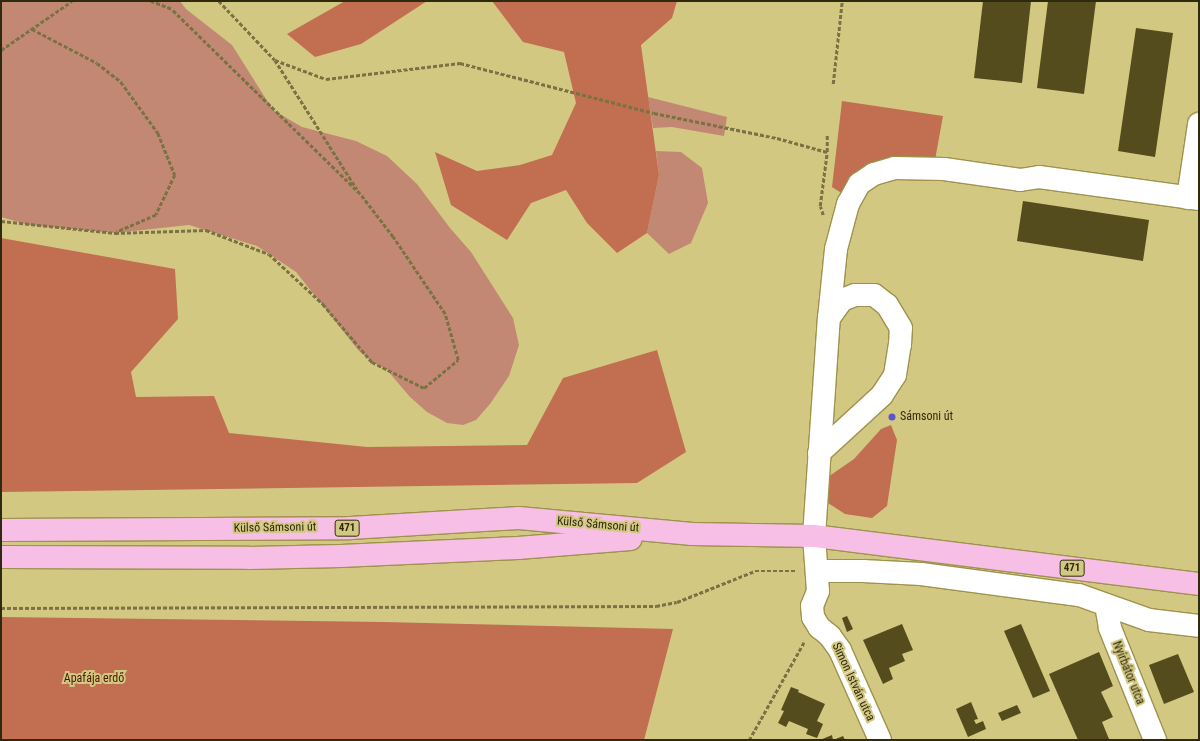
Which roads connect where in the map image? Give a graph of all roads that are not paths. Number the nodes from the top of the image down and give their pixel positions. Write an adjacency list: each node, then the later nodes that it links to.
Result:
1 (1199, 124): 2 (street)
2 (1194, 198): 3 (street, Simon István utca)
3 (829, 318): 4 (street, Simon István utca); 4 (street)
4 (819, 453): 7 (street, Simon István utca)
5 (1, 530): 6 (main road, Külső Sámsoni út / 471)
6 (692, 534): 7 (main road, Külső Sámsoni út / 471); 8 (main road, Külső Sámsoni út / 471)
7 (814, 536): 9 (street, Simon István utca); 10 (main road, 471)
8 (1, 557)
9 (817, 572): 11 (street); 13 (street, Simon István utca)
10 (1199, 584)
11 (1106, 605): 12 (street); 14 (street, Nyírbátor utca)
12 (1199, 626)
13 (880, 740)
14 (1155, 740)

